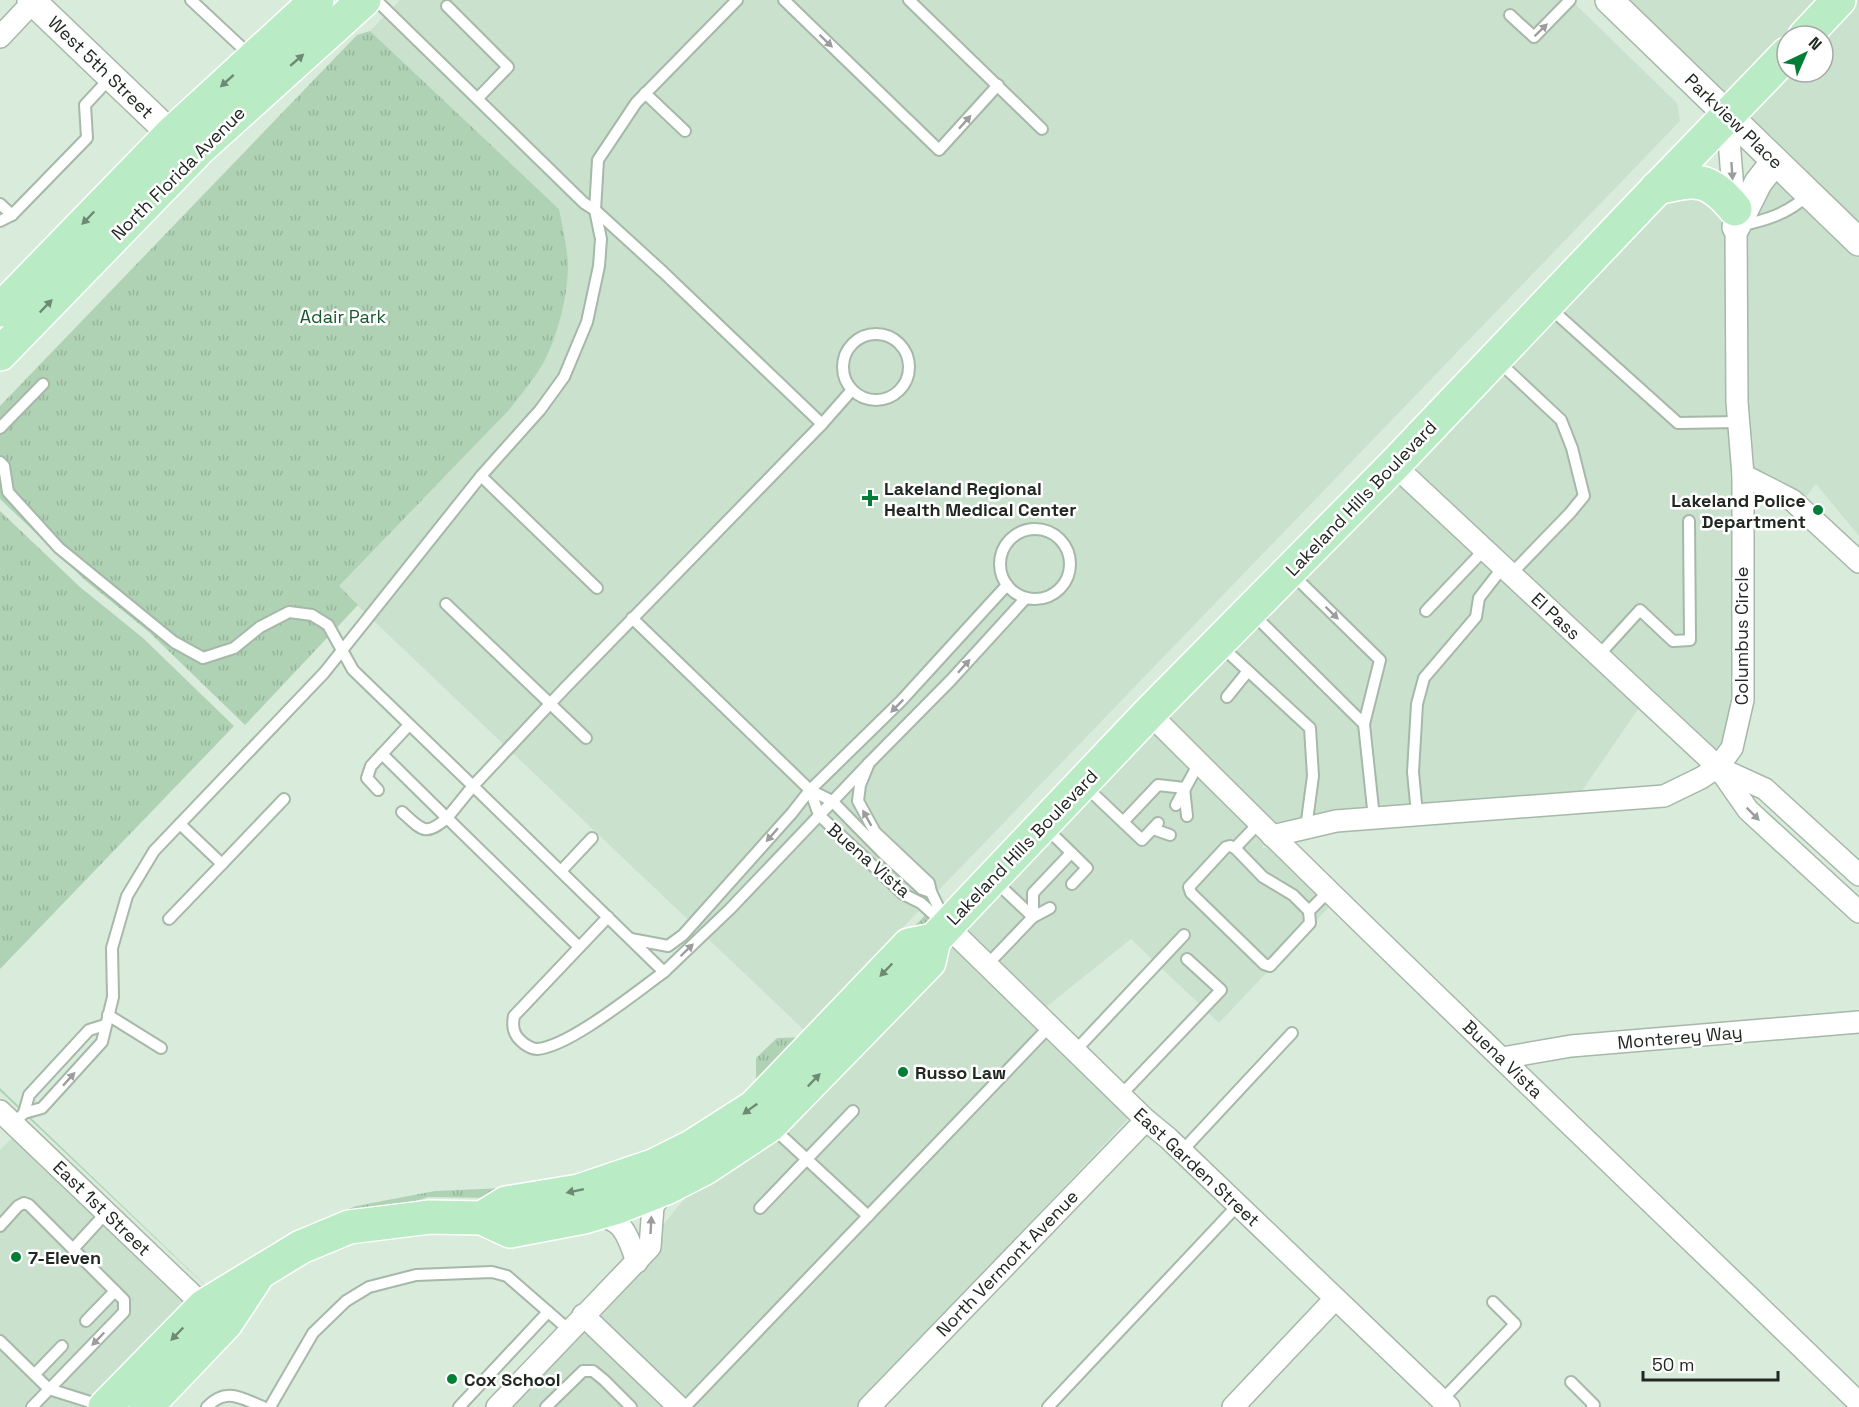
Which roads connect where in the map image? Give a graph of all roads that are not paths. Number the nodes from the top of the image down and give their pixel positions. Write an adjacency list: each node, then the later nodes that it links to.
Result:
1 (191, 0): 16 (lane)
2 (317, 0): 16 (main road, North Florida Avenue)
3 (364, 0): 29 (main road, North Florida Avenue, one-way to 3)
4 (376, 0): 21 (lane)
5 (737, 0): 20 (lane)
6 (784, 0): 19 (lane, one-way to 19)
7 (909, 0): 19 (lane)
8 (1570, 0): 13 (lane, one-way to 8)
9 (1609, 0): 22 (street, Parkview Place)
10 (1839, 0): 14 (main road)
11 (32, 1): 15 (street); 18 (street, West 5th Street)
12 (447, 6): 21 (lane)
13 (1510, 15)
14 (1816, 24)
15 (0, 37)
16 (253, 58): 25 (main road, North Florida Avenue, one-way to 25)
17 (1775, 66): 22 (main road, Lakeland Hills Boulevard)
18 (111, 76): 25 (street, West 5th Street); 32 (lane)
19 (998, 86): 23 (lane)
20 (645, 93): 24 (lane); 31 (lane)
21 (478, 99): 31 (lane)
22 (1727, 115): 26 (street, Parkview Place); 27 (main road, Lakeland Hills Boulevard); 33 (street, Columbus Circle, one-way to 33)
23 (1042, 129)
24 (685, 131)
25 (171, 134): 29 (main road); 37 (main road, North Florida Avenue, one-way to 37)
26 (1775, 161): 28 (street, Parkview Place); 33 (street)
27 (1657, 188): 33 (main road); 36 (main road, Lakeland Hills Boulevard)
28 (1809, 194): 33 (lane); 35 (street, Parkview Place)
29 (147, 201): 38 (main road, North Florida Avenue, one-way to 29)
30 (0, 204): 32 (lane)
31 (595, 210): 43 (lane); 48 (lane)
32 (12, 215): 34 (lane)
33 (1735, 218): 42 (street, Columbus Circle)
34 (0, 222)
35 (1858, 237)
36 (1547, 304): 39 (main road, Lakeland Hills Boulevard); 42 (lane)
37 (0, 310)
38 (0, 354)
39 (1495, 359): 46 (main road, Lakeland Hills Boulevard); 52 (lane)
40 (43, 384): 44 (lane)
41 (852, 390): 41 (lane); 43 (lane)
42 (1739, 422): 47 (street, Columbus Circle)
43 (822, 424): 60 (lane)
44 (0, 428)
45 (0, 462): 62 (lane)
46 (1394, 465): 50 (street, El Pass); 53 (main road, Lakeland Hills Boulevard)
47 (1743, 475): 51 (street); 74 (street, Columbus Circle)
48 (481, 476): 55 (lane); 62 (lane)
49 (1689, 521): 63 (lane)
50 (1484, 550): 52 (street, El Pass); 59 (lane)
51 (1859, 562)
52 (1507, 571): 63 (street, El Pass); 84 (lane)
53 (1289, 572): 58 (main road, Lakeland Hills Boulevard); 68 (lane, one-way to 68)
54 (1007, 585): 56 (lane); 56 (lane); 79 (lane, one-way to 79)
55 (597, 588)
56 (1026, 598): 72 (lane, one-way to 56)
57 (446, 604): 66 (lane)
58 (1251, 611): 61 (main road, Lakeland Hills Boulevard); 68 (lane)
59 (1426, 611)
60 (632, 618): 66 (lane); 79 (lane)
61 (1218, 644): 64 (lane); 67 (main road, Lakeland Hills Boulevard)
62 (342, 650): 69 (lane); 90 (lane)
63 (1598, 656): 74 (street, El Pass)
64 (1248, 671): 65 (lane); 92 (lane)
65 (1227, 698)
66 (550, 703): 70 (lane); 76 (lane)
67 (1149, 713): 73 (street, Buena Vista); 75 (main road, Lakeland Hills Boulevard)
68 (1364, 723): 88 (lane)
69 (409, 725): 71 (lane); 76 (lane)
70 (586, 738)
71 (382, 754): 78 (lane); 87 (lane)
72 (869, 763): 81 (lane); 103 (lane, one-way to 72)
73 (1199, 763): 77 (lane); 93 (street, Buena Vista)
74 (1718, 767): 84 (street, Columbus Circle); 100 (street, El Pass); 107 (street, El Pass, one-way to 107)
75 (1082, 784): 89 (lane); 91 (main road, Lakeland Hills Boulevard)
76 (473, 786): 87 (lane); 99 (lane)
77 (1184, 788): 82 (lane); 86 (lane); 89 (lane)
78 (378, 789)
79 (810, 790): 81 (lane); 85 (lane); 113 (lane, one-way to 113)
80 (284, 799): 98 (lane)
81 (832, 801): 85 (lane); 103 (lane)
82 (1176, 805)
83 (402, 812): 87 (lane)
84 (1417, 814): 88 (street, Columbus Circle)
85 (819, 815): 111 (lane, Buena Vista); 117 (lane, one-way to 85)
86 (1187, 816)
87 (447, 818): 114 (lane)
88 (1374, 818): 92 (street, Columbus Circle)
89 (1123, 822): 94 (lane)
90 (180, 824): 98 (lane); 118 (lane)
91 (1043, 825): 97 (lane); 101 (main road, Lakeland Hills Boulevard)
92 (1306, 828): 93 (street, Columbus Circle)
93 (1265, 830): 96 (lane); 104 (street, Buena Vista)
94 (1170, 834)
95 (592, 838): 99 (lane)
96 (1235, 848): 106 (lane); 106 (lane)
97 (1071, 852): 102 (lane); 109 (lane)
98 (222, 864): 110 (lane)
99 (561, 871): 108 (lane)
100 (1859, 875)
101 (993, 878): 109 (lane); 111 (main road, Lakeland Hills Boulevard)
102 (1072, 884)
103 (931, 892): 111 (lane)
104 (1328, 892): 106 (lane); 124 (street, Buena Vista)
105 (1050, 908): 109 (lane)
106 (1309, 911)
107 (1859, 912)
108 (608, 917): 113 (lane); 114 (lane)
109 (1033, 917): 116 (lane)
110 (169, 919)
111 (940, 933): 116 (street, East Garden Street); 129 (main road, Lakeland Hills Boulevard, one-way to 111); 138 (main road, Lakeland Hills Boulevard, one-way to 138)
112 (1184, 935): 123 (lane)
113 (630, 939): 117 (lane)
114 (579, 947): 117 (lane)
115 (1187, 959): 125 (lane)
116 (987, 965): 120 (street, East Garden Street)
117 (664, 972)
118 (107, 1020): 122 (lane); 128 (lane); 128 (lane, one-way to 118)
119 (1859, 1022): 124 (street, Monterey Way)
120 (1050, 1026): 123 (street, East Garden Street); 136 (lane)
121 (1292, 1033): 130 (lane)
122 (161, 1048)
123 (1075, 1051): 125 (street, East Garden Street)
124 (1502, 1058): 155 (street, Buena Vista)
125 (1121, 1095): 127 (street, East Garden Street)
126 (853, 1111): 131 (lane)
127 (1146, 1120): 130 (street, East Garden Street); 170 (street, North Vermont Avenue)
128 (9, 1121): 135 (street, East 1st Street)
129 (770, 1125): 131 (lane); 132 (main road, Lakeland Hills Boulevard)
130 (1182, 1151): 133 (street, East Garden Street)
131 (806, 1160): 134 (lane); 136 (lane)
132 (666, 1188): 137 (main road, Lakeland Hills Boulevard); 141 (street, one-way to 132)
133 (1238, 1205): 144 (street, East Garden Street); 171 (lane)
134 (760, 1208)
135 (106, 1213): 140 (lane); 146 (street, East 1st Street)
136 (868, 1216): 169 (lane)
137 (584, 1217): 138 (main road, Lakeland Hills Boulevard); 141 (street)
138 (482, 1218): 142 (main road, Lakeland Hills Boulevard)
139 (0, 1226): 140 (lane)
140 (73, 1249): 143 (lane)
141 (637, 1262): 149 (street)
142 (257, 1275): 146 (main road, Lakeland Hills Boulevard); 160 (main road, Lakeland Hills Boulevard)
143 (115, 1291): 148 (lane); 154 (lane, one-way to 154)
144 (1335, 1299): 156 (street, East Garden Street); 172 (street)
145 (1493, 1302): 156 (lane)
146 (204, 1306): 159 (main road, Lakeland Hills Boulevard, one-way to 159)
147 (548, 1312): 149 (lane); 163 (lane); 164 (lane)
148 (86, 1322)
149 (576, 1323): 165 (street); 168 (street)
150 (0, 1342): 152 (lane)
151 (62, 1346): 152 (lane)
152 (35, 1374): 154 (lane)
153 (1571, 1382): 173 (lane)
154 (50, 1389): 157 (lane); 158 (lane)
155 (1859, 1402)
156 (1446, 1404)
157 (32, 1407)
158 (96, 1407)
159 (105, 1407)
160 (146, 1407)
161 (207, 1407): 162 (lane)
162 (263, 1407)
163 (270, 1407)
164 (459, 1407)
165 (496, 1407)
166 (546, 1407): 167 (lane)
167 (632, 1407)
168 (679, 1407)
169 (685, 1407)
170 (869, 1407)
171 (1048, 1407)
172 (1233, 1407)
173 (1593, 1407)

